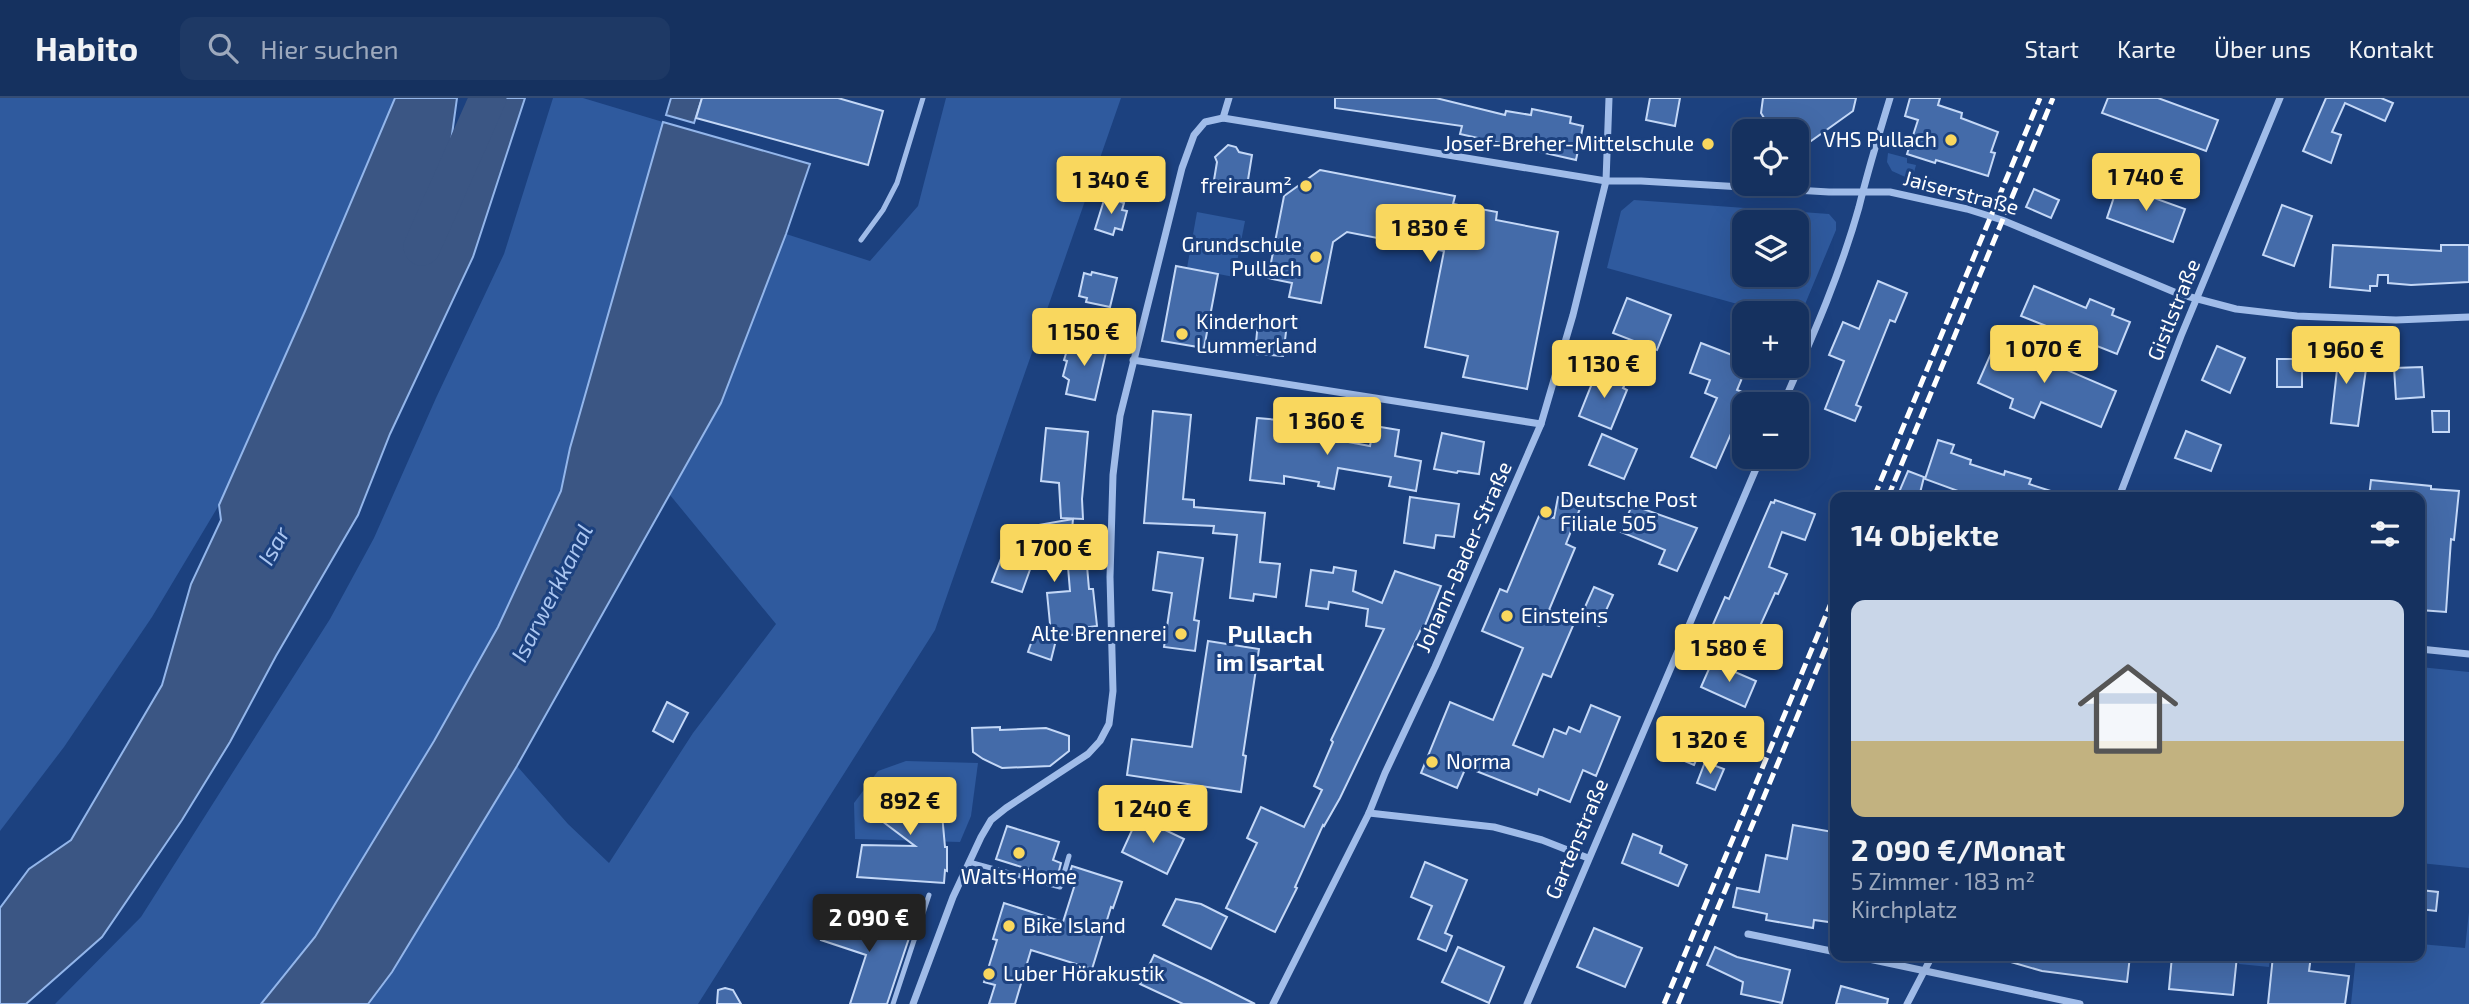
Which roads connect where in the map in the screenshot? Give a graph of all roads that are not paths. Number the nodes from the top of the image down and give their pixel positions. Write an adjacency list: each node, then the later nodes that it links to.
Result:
1 (923, 98): 9 (lane)
2 (1229, 98): 6 (street)
3 (1609, 98): 7 (street, Johann-Bader-Straße)
4 (1890, 98): 8 (street)
5 (2280, 98): 10 (street, Gistlstraße)
6 (1223, 118): 7 (street, Jaiserstraße); 12 (street)
7 (1606, 181): 8 (street, Jaiserstraße); 14 (street, Johann-Bader-Straße)
8 (1862, 192): 10 (street, Jaiserstraße); 13 (street)
9 (861, 240)
10 (2196, 299): 11 (street, Jaiserstraße); 16 (street, Gistlstraße)
11 (2469, 317)
12 (1133, 360): 14 (street); 22 (street)
13 (1788, 392)
14 (1541, 424): 19 (street, Johann-Bader-Straße)
15 (1756, 469): 21 (street, Gartenstraße)
16 (2121, 492)
17 (2425, 650): 18 (street)
18 (2469, 654)
19 (1369, 813): 21 (street); 31 (street, Johann-Bader-Straße)
20 (1069, 856): 22 (lane)
21 (1588, 858): 32 (street, Gartenstraße)
22 (969, 862): 30 (street)
23 (929, 895): 29 (lane)
24 (1748, 934): 25 (street)
25 (1830, 951)
26 (1879, 961): 28 (street)
27 (1930, 961): 28 (street)
28 (1925, 970): 33 (street); 34 (street)
29 (893, 1004)
30 (913, 1004)
31 (1273, 1004)
32 (1527, 1004)
33 (1908, 1004)
34 (2080, 1004)

